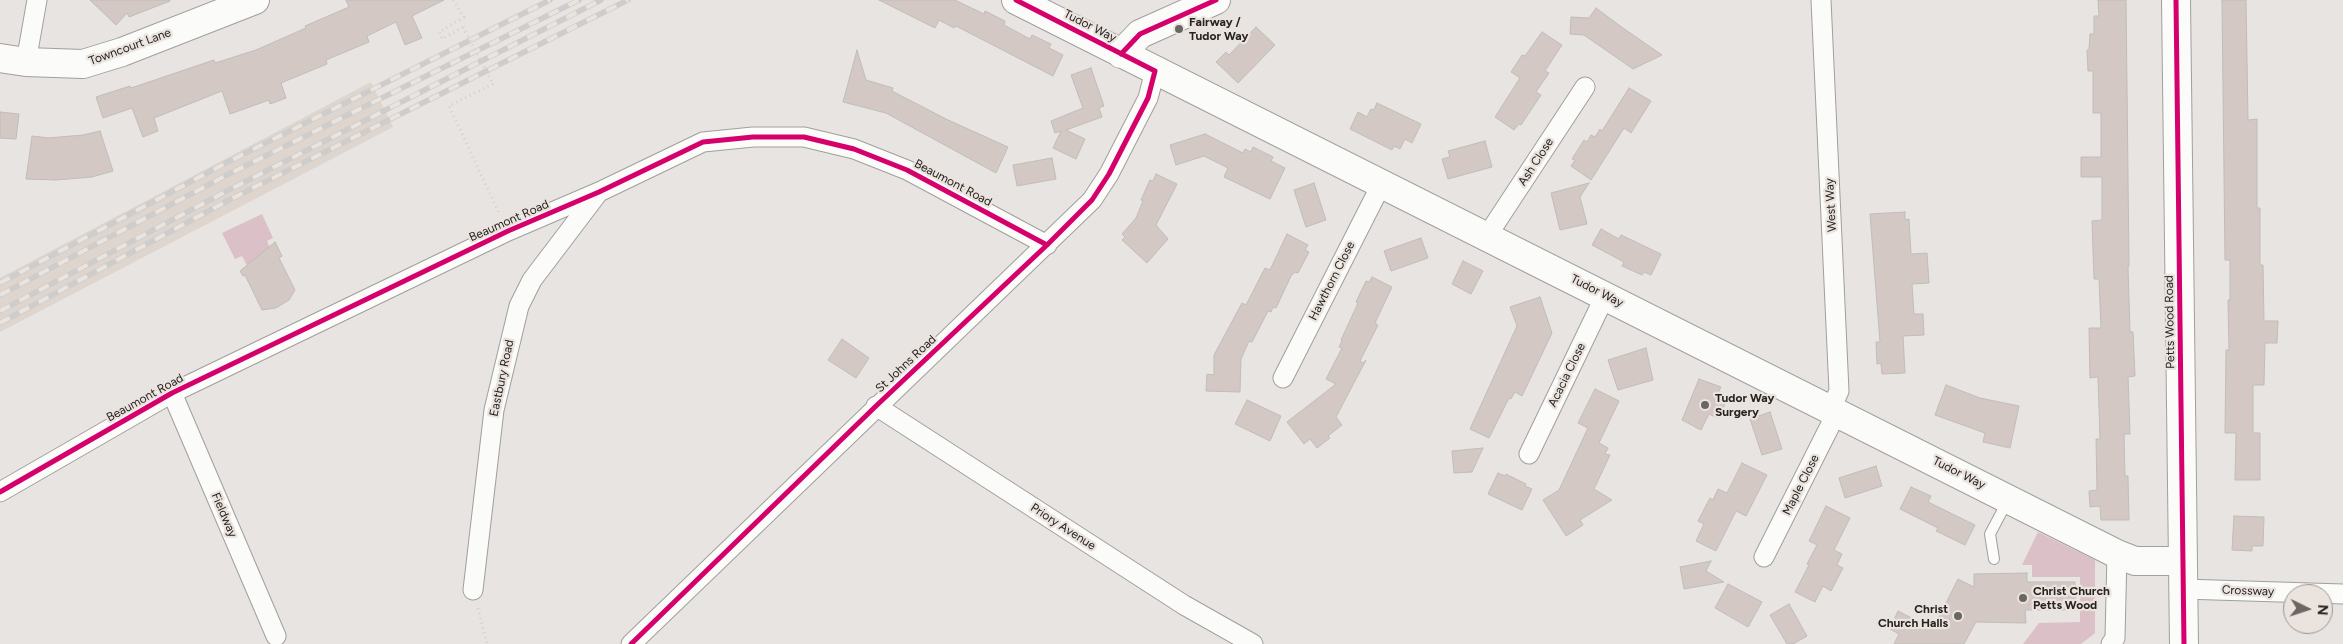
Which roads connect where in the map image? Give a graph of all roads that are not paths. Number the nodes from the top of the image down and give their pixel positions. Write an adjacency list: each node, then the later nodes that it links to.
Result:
1 (37, 0): 8 (street)
2 (255, 0): 8 (street, Towncourt Lane)
3 (1016, 0): 7 (street, Tudor Way)
4 (1216, 0): 7 (street)
5 (1821, 0): 19 (street, West Way)
6 (2176, 0): 26 (street, Petts Wood Road)
7 (1121, 54): 9 (street, Tudor Way)
8 (13, 60)
9 (1155, 70): 11 (street, Tudor Way); 14 (street, St Johns Road)
10 (1585, 87): 13 (street, Ash Close)
11 (1381, 185): 13 (street, Tudor Way); 16 (street, Hawthorn Close)
12 (599, 192): 14 (street, Beaumont Road); 17 (street, Beaumont Road); 28 (street, Eastbury Road)
13 (1487, 236): 15 (street, Tudor Way)
14 (1047, 245): 18 (street, St Johns Road)
15 (1605, 296): 19 (street, Tudor Way); 20 (street, Acacia Close)
16 (1283, 378)
17 (172, 393): 21 (street, Beaumont Road); 30 (street, Fieldway)
18 (876, 406): 31 (street, St Johns Road); 32 (street, Priory Avenue)
19 (1834, 411): 22 (street, Tudor Way); 24 (street, Maple Close)
20 (1529, 454)
21 (0, 492)
22 (2009, 499): 23 (street, Tudor Way); 25 (lane)
23 (2117, 554): 26 (street, Tudor Way); 33 (street)
24 (1764, 557)
25 (1994, 559)
26 (2182, 561): 27 (street, Petts Wood Road)
27 (2183, 589): 29 (street, Crossway); 34 (street, Petts Wood Road)
28 (473, 590)
29 (2343, 594)
30 (276, 636)
31 (631, 644)
32 (1253, 644)
33 (2111, 644)
34 (2184, 644)

